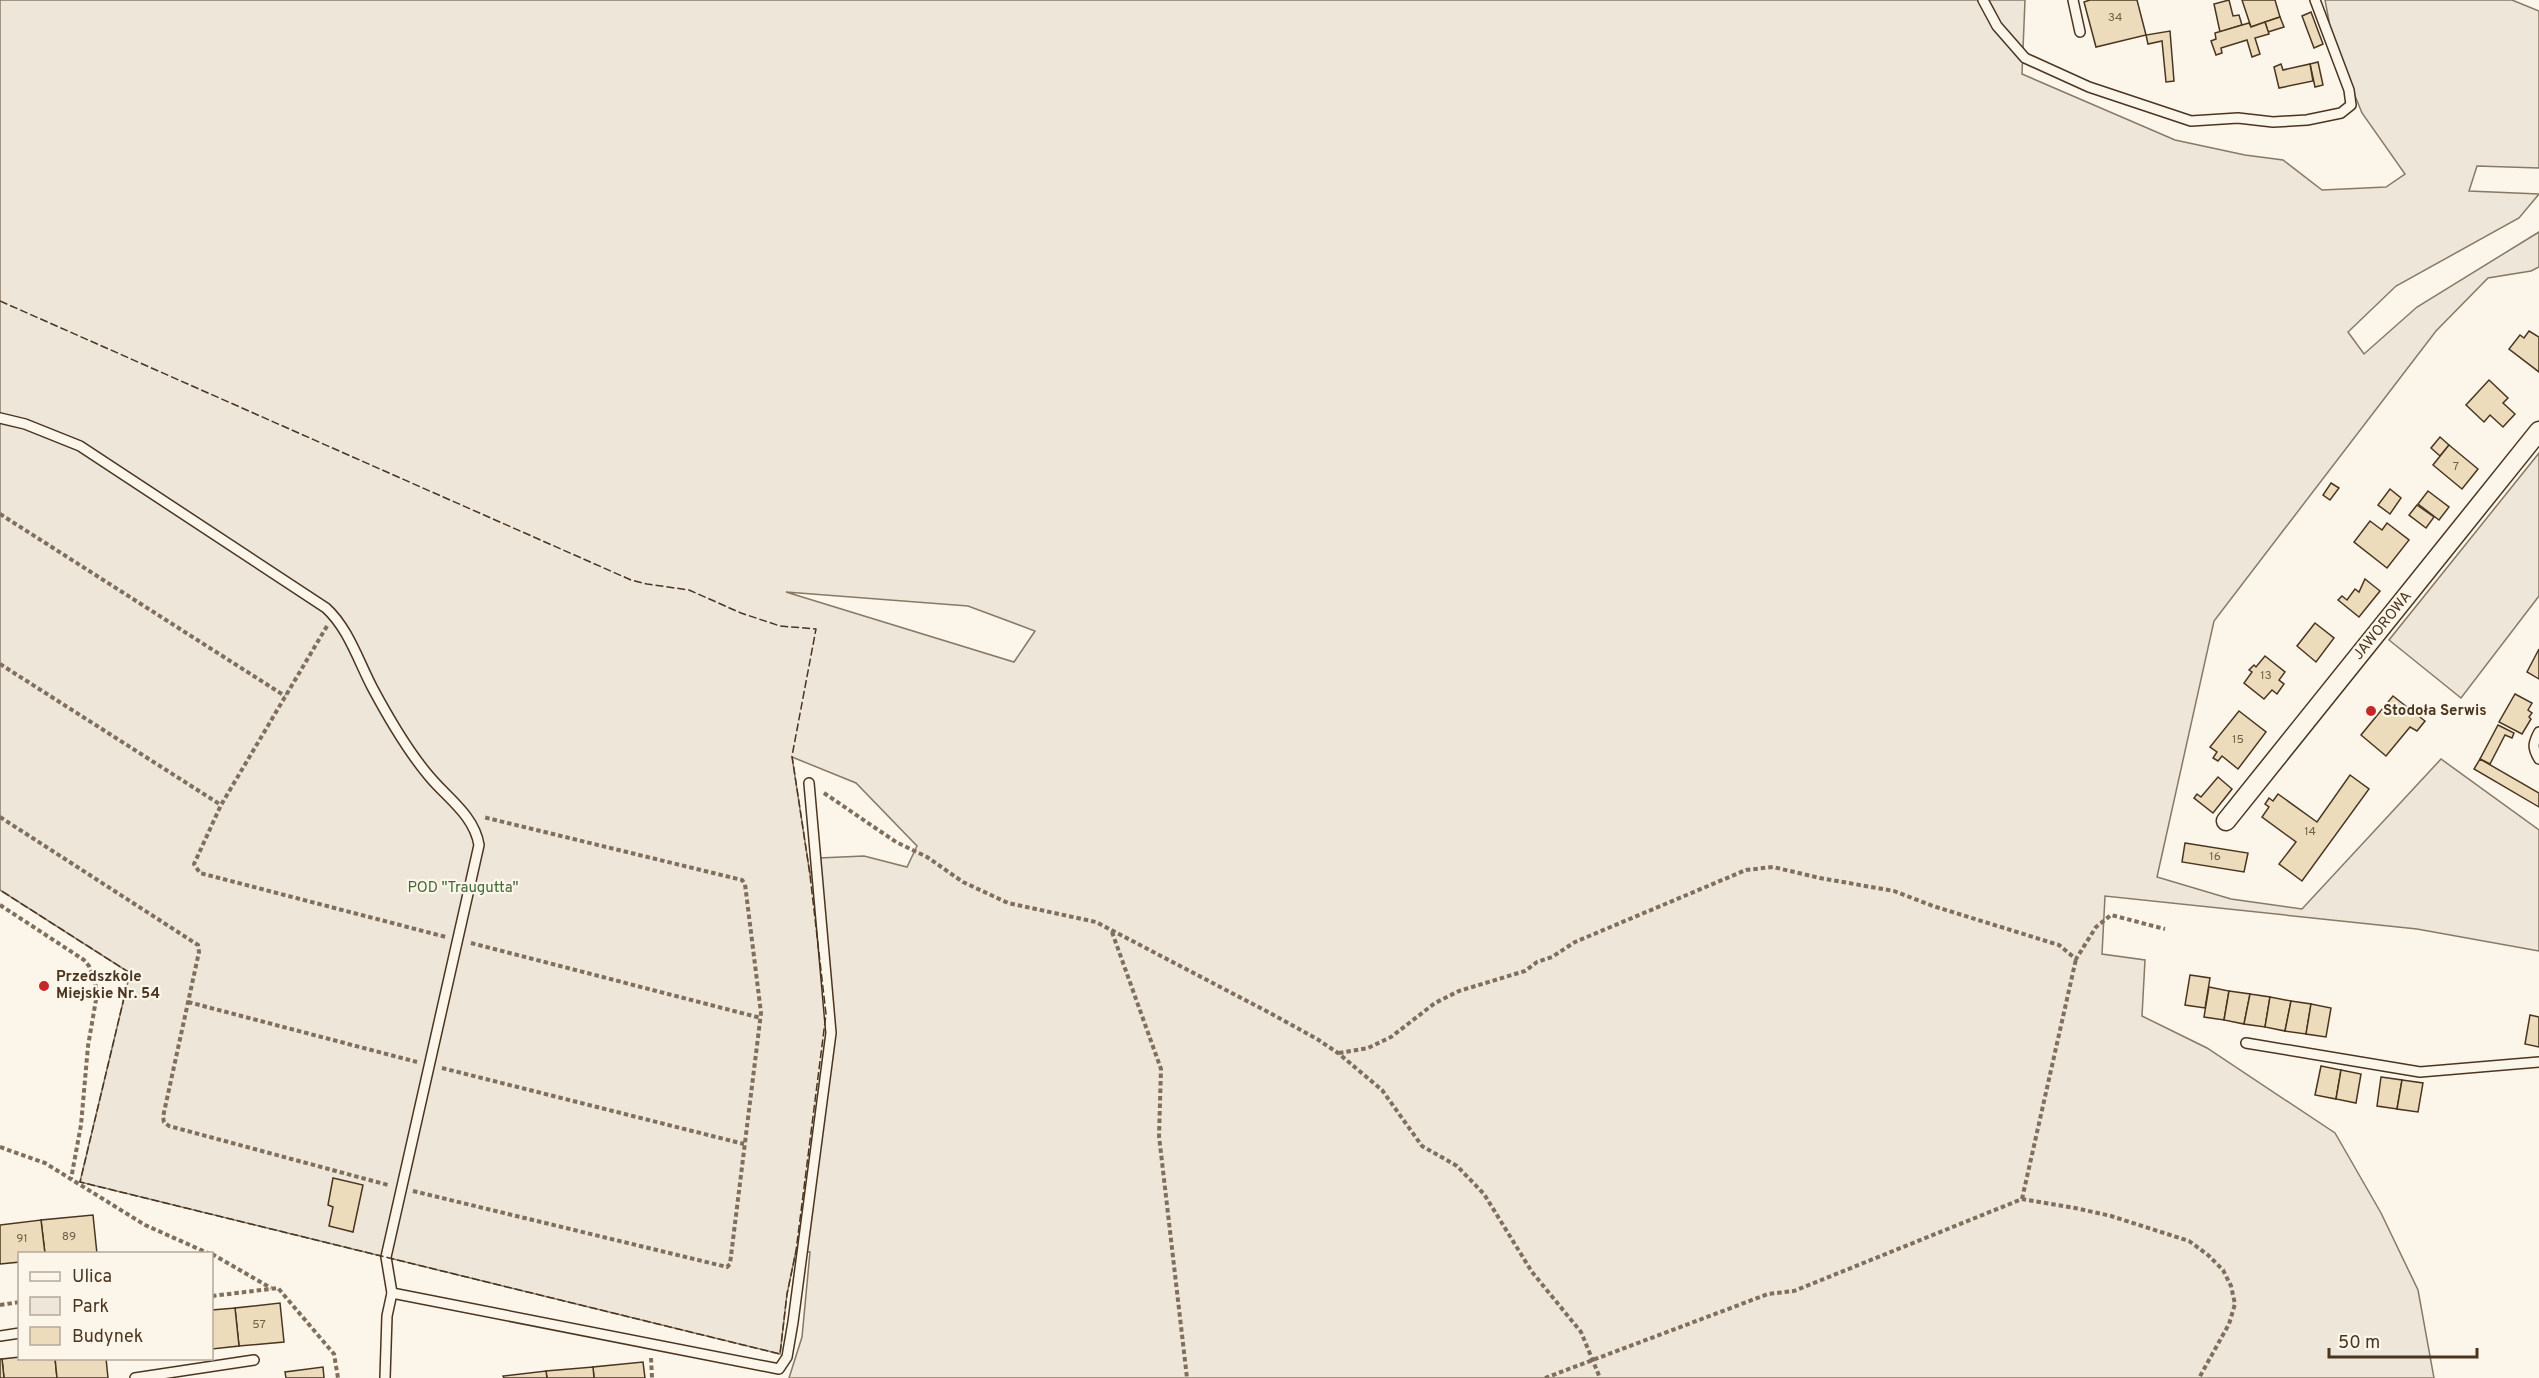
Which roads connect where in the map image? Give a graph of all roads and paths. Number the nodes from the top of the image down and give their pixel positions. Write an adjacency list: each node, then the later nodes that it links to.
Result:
1 (1983, 0): 3 (lane)
2 (2073, 0): 4 (lane)
3 (2315, 0)
4 (2080, 32)
5 (0, 418): 8 (lane)
6 (2539, 431): 17 (street, JAWOROWA)
7 (0, 514): 10 (path)
8 (333, 615): 10 (path); 15 (lane)
9 (0, 664): 14 (path)
10 (285, 696): 14 (path)
11 (2539, 732): 12 (lane)
12 (2539, 759)
13 (809, 783): 20 (path); 37 (lane)
14 (221, 805): 21 (path)
15 (464, 813): 21 (lane); 24 (path)
16 (0, 816): 23 (path)
17 (2226, 821)
18 (0, 905): 31 (path)
19 (2165, 929): 22 (path)
20 (1112, 931): 26 (path); 48 (path)
21 (458, 940): 24 (path); 28 (lane)
22 (2076, 959): 26 (path); 33 (path)
23 (188, 1002): 28 (path); 32 (path)
24 (760, 1018): 29 (path)
25 (2246, 1043): 27 (lane)
26 (1338, 1053): 44 (path)
27 (2539, 1062)
28 (430, 1065): 29 (path); 32 (lane)
29 (744, 1144): 32 (path)
30 (0, 1147): 31 (path)
31 (71, 1179): 34 (path)
32 (402, 1188): 37 (lane)
33 (2022, 1199): 44 (path); 51 (path)
34 (206, 1252)
35 (213, 1255): 36 (path)
36 (271, 1288): 38 (path); 46 (path)
37 (392, 1293): 47 (lane)
38 (213, 1296)
39 (18, 1302): 40 (path)
40 (0, 1305)
41 (18, 1333): 42 (lane)
42 (0, 1336)
43 (254, 1360): 45 (lane)
44 (1592, 1361): 49 (path); 50 (path)
45 (135, 1378)
46 (338, 1378)
47 (385, 1378)
48 (1188, 1378)
49 (1545, 1378)
50 (1600, 1378)
51 (2199, 1378)

